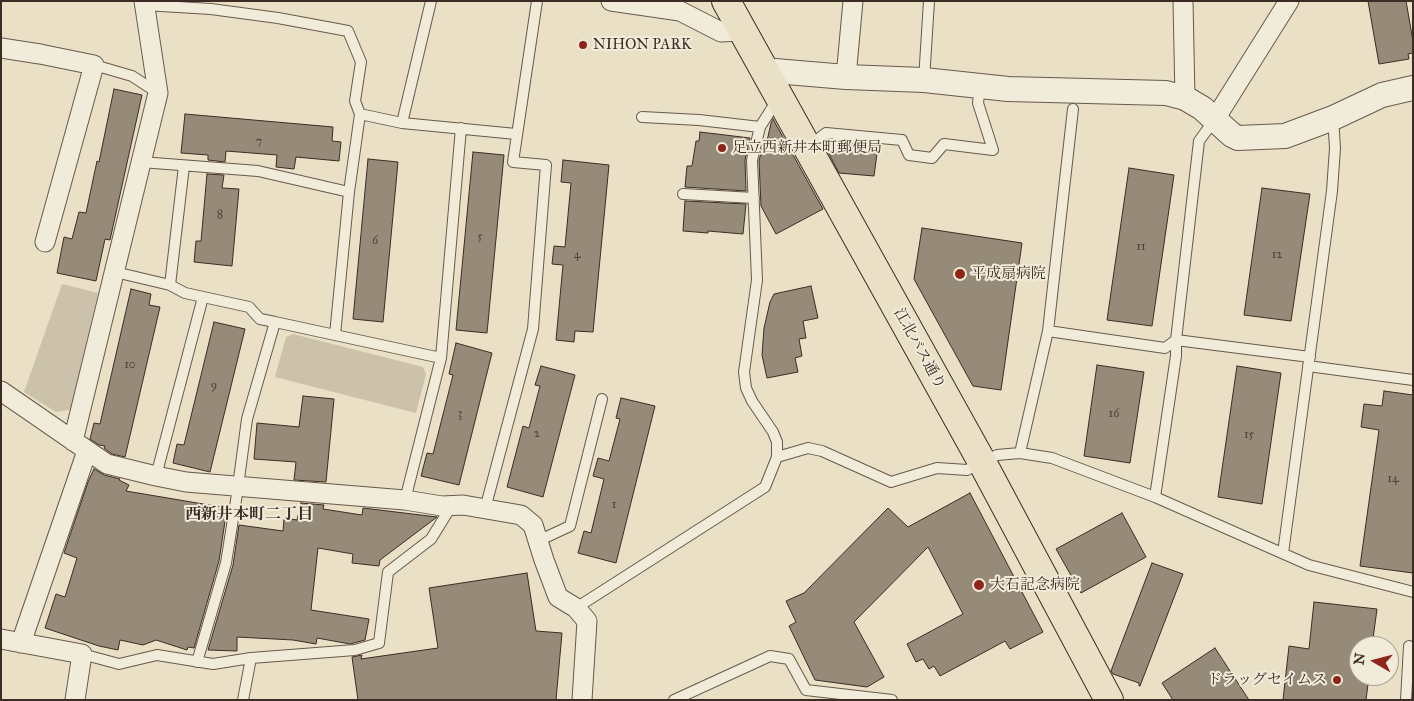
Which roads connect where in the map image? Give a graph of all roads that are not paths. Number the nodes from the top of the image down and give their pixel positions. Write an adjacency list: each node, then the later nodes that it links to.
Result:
1 (431, 1): 26 (lane)
2 (537, 1): 29 (lane)
3 (610, 1): 10 (street)
4 (726, 1): 10 (main road, 江北バス通り)
5 (853, 1): 14 (street)
6 (930, 1): 15 (lane)
7 (1183, 1): 20 (street)
8 (1289, 1): 25 (street)
9 (144, 3): 18 (street); 22 (lane)
10 (741, 30): 13 (main road, 江北バス通り)
11 (1, 48): 12 (street)
12 (94, 65): 18 (lane); 36 (street)
13 (763, 70): 14 (street); 19 (main road, 江北バス通り)
14 (846, 77): 15 (street)
15 (924, 80): 16 (street)
16 (980, 86): 20 (street); 30 (lane)
17 (1413, 88): 24 (street)
18 (158, 94): 31 (street)
19 (779, 98): 27 (lane); 30 (main road, 江北バス通り)
20 (1185, 98): 25 (street)
21 (1073, 109): 41 (lane)
22 (360, 114): 26 (lane); 33 (lane)
23 (642, 117): 27 (lane)
24 (1333, 118): 25 (street); 45 (lane)
25 (1215, 119): 43 (lane)
26 (402, 123): 28 (lane)
27 (760, 127): 35 (lane)
28 (461, 128): 29 (lane); 44 (lane)
29 (516, 134): 58 (lane)
30 (807, 148): 52 (main road, 江北バス通り)
31 (142, 162): 32 (lane); 37 (street)
32 (184, 166): 33 (lane); 38 (lane)
33 (350, 192): 42 (lane)
34 (683, 194): 35 (lane)
35 (754, 198): 51 (lane)
36 (45, 242)
37 (115, 272): 38 (lane); 49 (street)
38 (170, 285): 39 (lane)
39 (202, 297): 40 (lane); 53 (lane)
40 (275, 322): 42 (lane); 54 (lane)
41 (1048, 331): 43 (lane); 50 (lane)
42 (335, 335): 44 (lane)
43 (1176, 340): 45 (lane); 55 (lane)
44 (441, 358): 56 (lane)
45 (1309, 361): 46 (lane); 60 (lane)
46 (1413, 380)
47 (1, 391): 49 (street)
48 (602, 399): 59 (lane)
49 (80, 446): 53 (street); 64 (street)
50 (1020, 453): 52 (lane); 55 (lane)
51 (777, 457): 52 (lane); 62 (lane)
52 (982, 462): 74 (main road, 江北バス通り)
53 (156, 476): 54 (street)
54 (238, 486): 56 (street); 68 (lane)
55 (1155, 497): 60 (lane)
56 (405, 500): 57 (street)
57 (452, 505): 58 (street); 67 (lane)
58 (485, 509): 59 (street)
59 (538, 541): 62 (street)
60 (1283, 553): 61 (lane)
61 (1413, 592)
62 (576, 608): 71 (street)
63 (1, 640): 64 (street)
64 (21, 643): 66 (street)
65 (1409, 646): 75 (lane)
66 (82, 654): 68 (lane); 69 (street)
67 (251, 658): 68 (lane); 70 (lane)
68 (197, 662)
69 (75, 700)
70 (243, 700)
71 (582, 700)
72 (674, 700): 73 (lane)
73 (892, 700)
74 (1108, 700)
75 (1406, 700)

